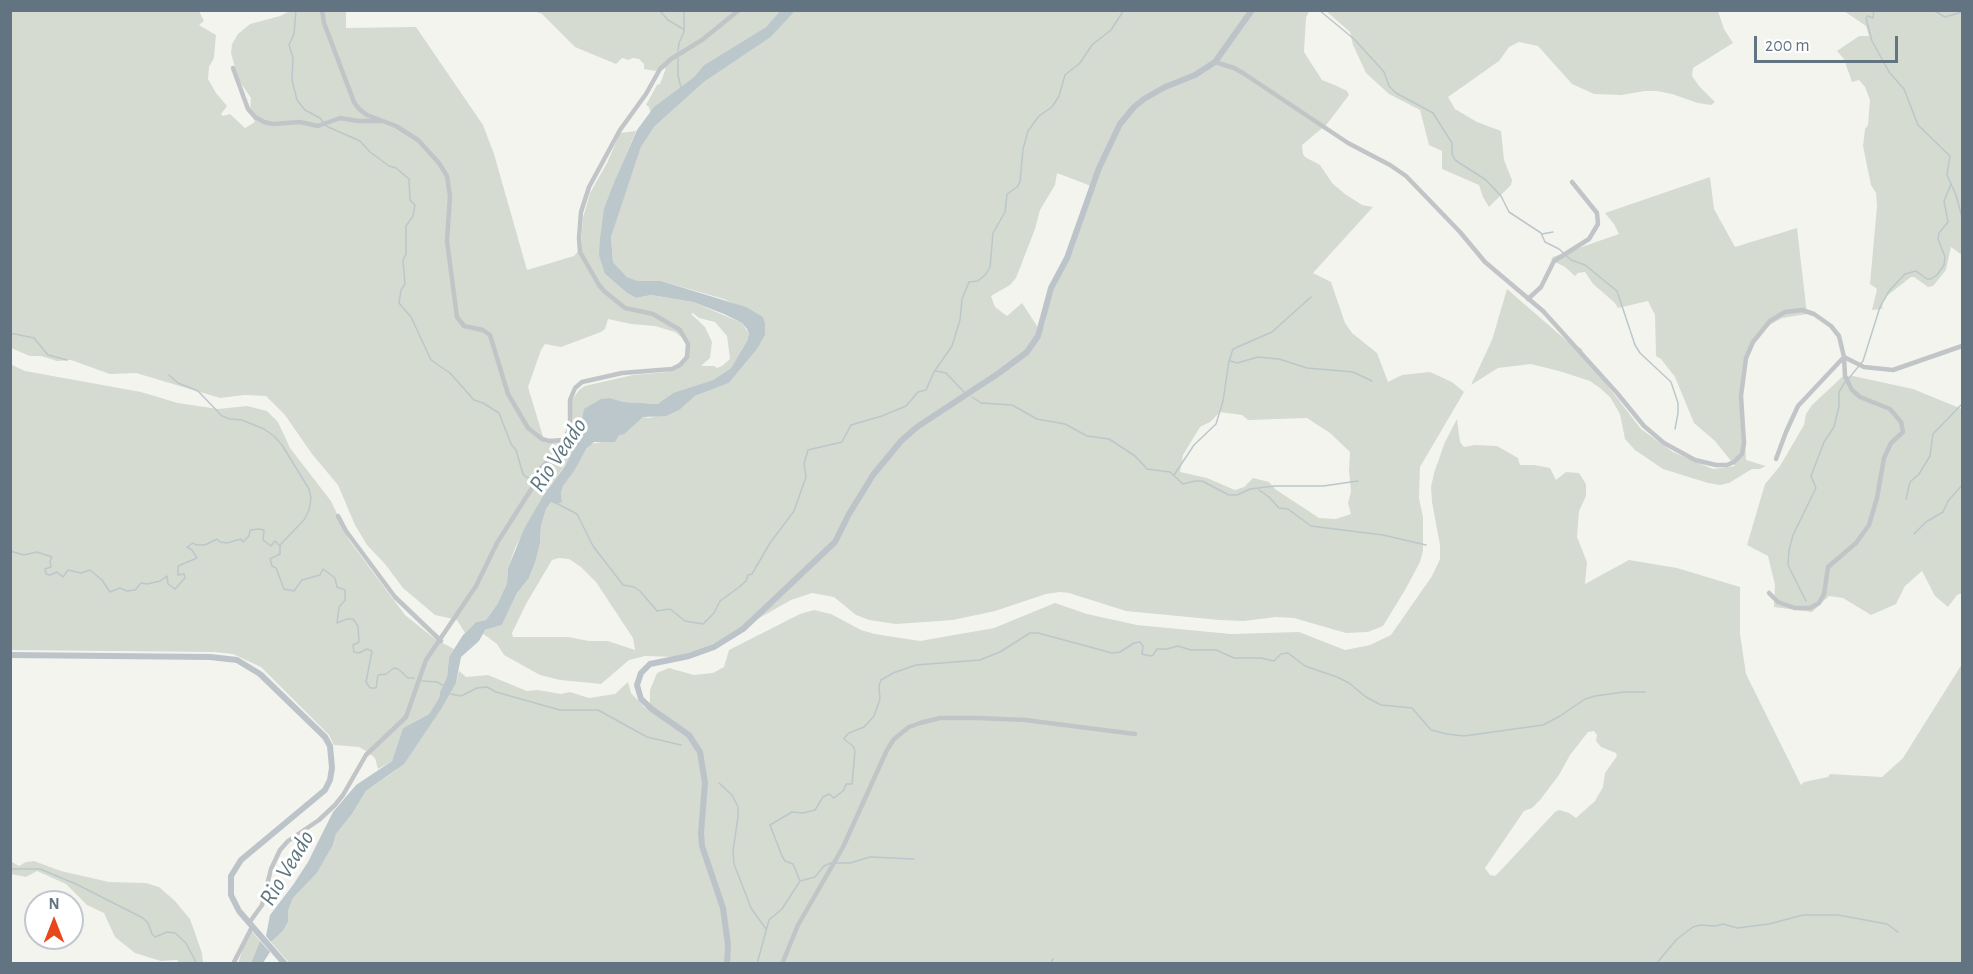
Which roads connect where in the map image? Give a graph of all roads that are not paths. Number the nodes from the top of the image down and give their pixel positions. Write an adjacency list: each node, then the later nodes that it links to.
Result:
1 (322, 10): 6 (street)
2 (739, 10): 11 (street)
3 (1252, 10): 4 (street)
4 (1215, 62): 8 (street); 21 (street)
5 (232, 68): 6 (street)
6 (384, 121): 11 (street)
7 (1572, 182): 8 (street)
8 (1528, 299): 10 (street)
9 (1962, 346): 10 (street)
10 (1844, 357): 12 (street); 14 (street)
11 (563, 440): 15 (street)
12 (1776, 459)
13 (338, 516): 15 (street)
14 (1769, 593)
15 (441, 640): 18 (street)
16 (10, 655): 18 (street)
17 (1135, 734): 22 (street)
18 (250, 925): 19 (street); 20 (street)
19 (233, 963)
20 (285, 963)
21 (727, 963)
22 (782, 963)

